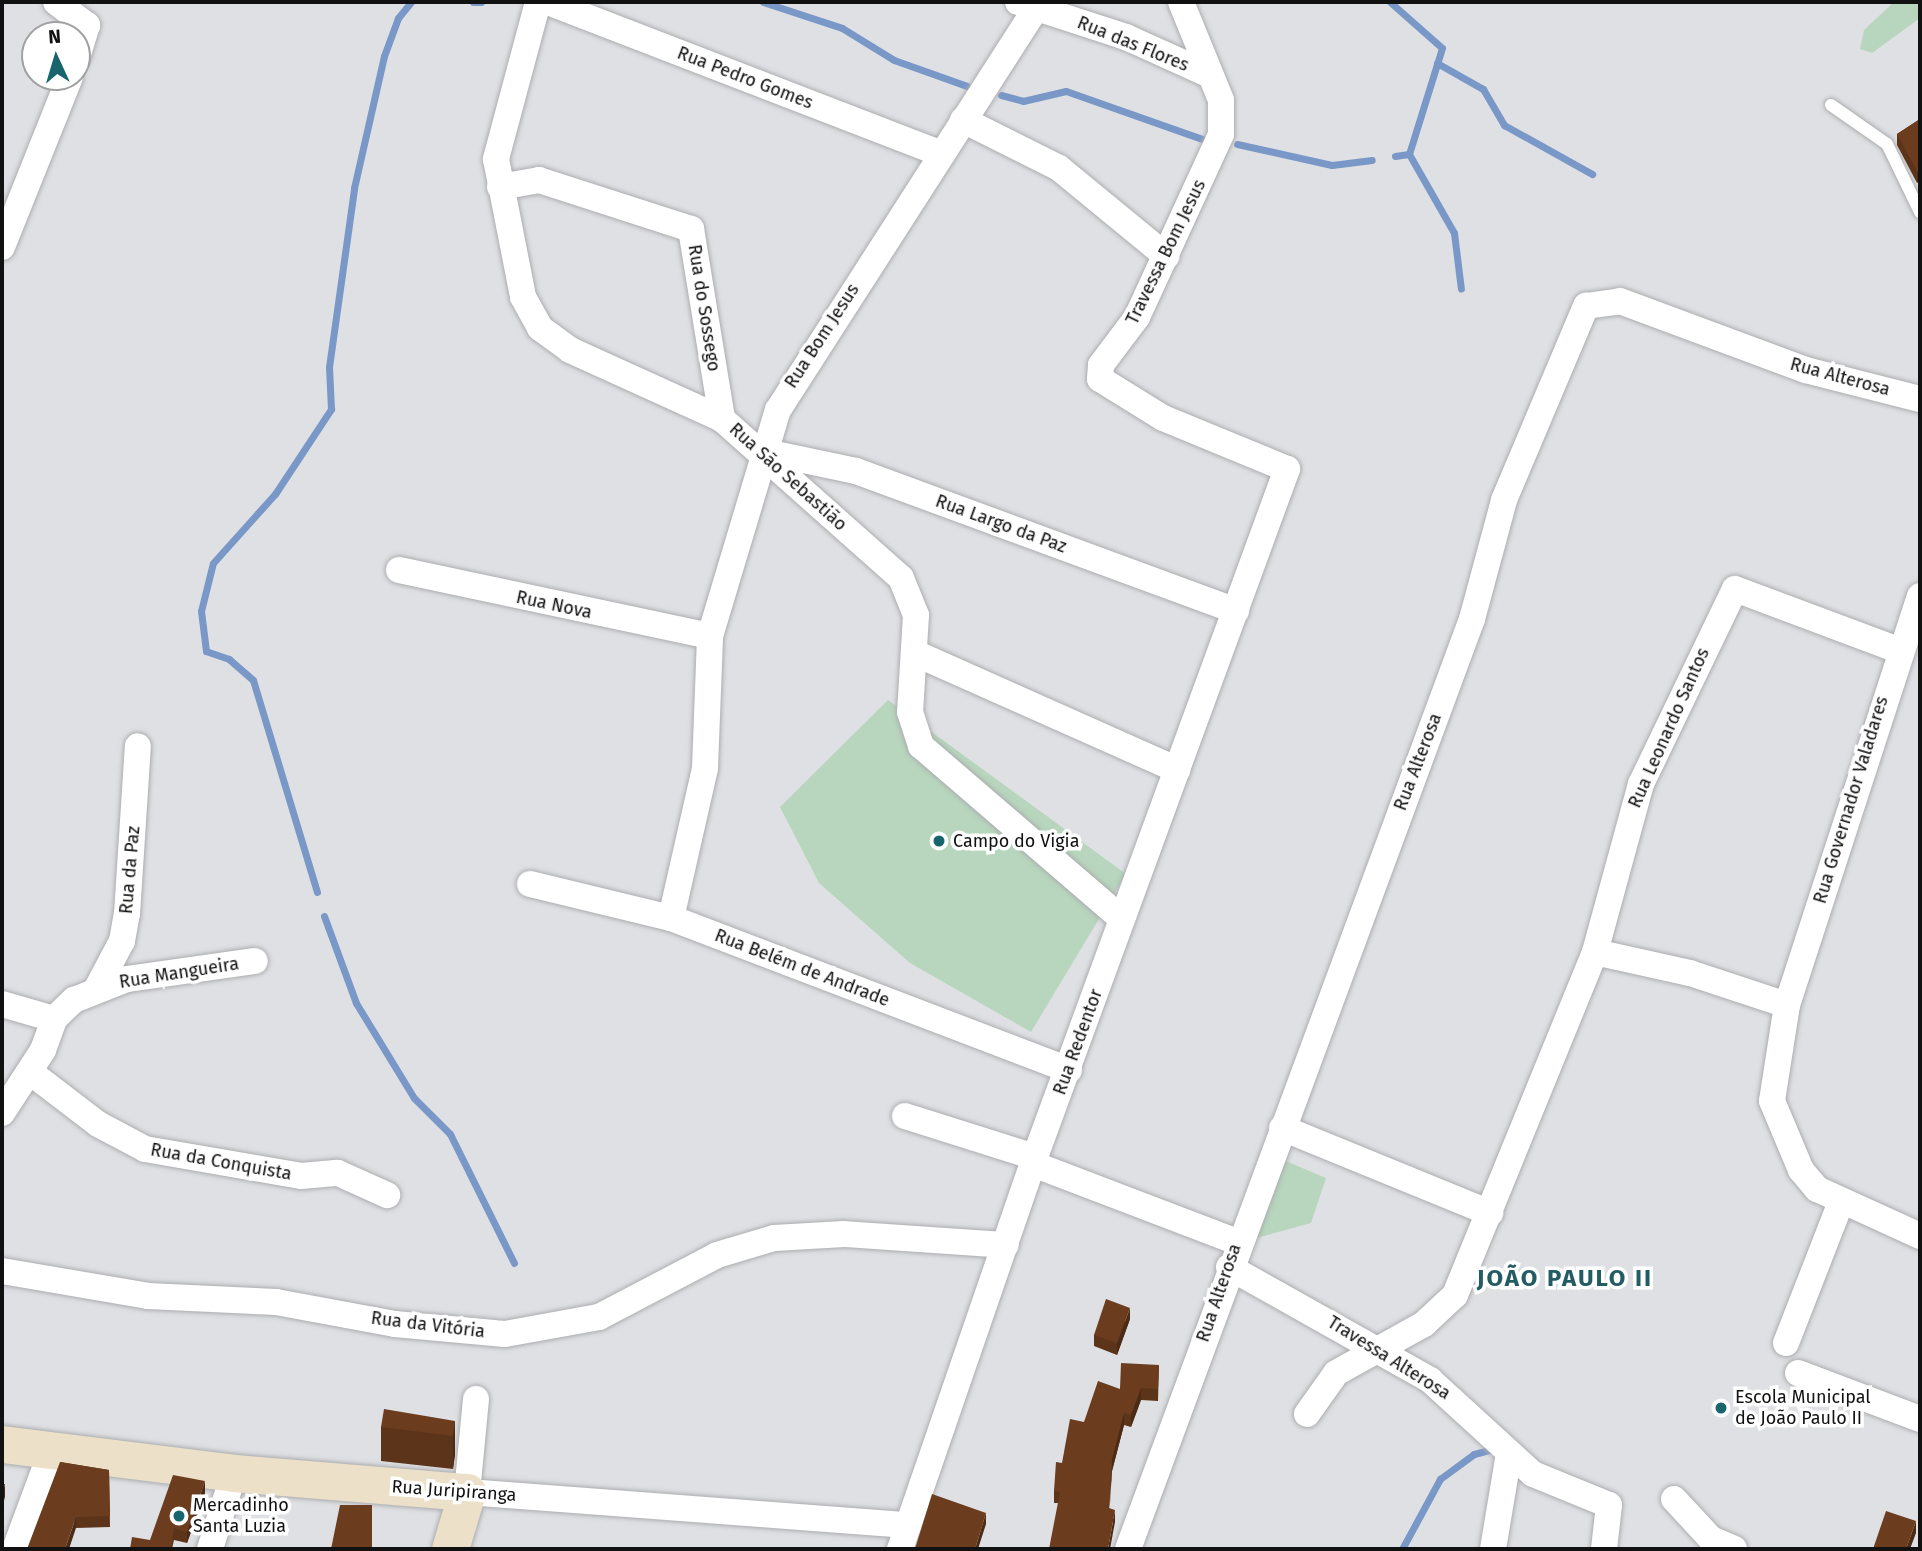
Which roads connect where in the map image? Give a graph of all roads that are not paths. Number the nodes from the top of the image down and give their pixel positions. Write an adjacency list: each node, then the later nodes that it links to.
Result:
1 (56, 2): 6 (street)
2 (538, 2): 12 (street, Rua São Sebastião)
3 (548, 2): 11 (street, Rua Pedro Gomes)
4 (1181, 2): 7 (street, Travessa Bom Jesus)
5 (1032, 4): 7 (street, Rua das Flores); 10 (street, Rua Bom Jesus)
6 (82, 21)
7 (1208, 74): 15 (street, Travessa Bom Jesus)
8 (64, 91): 14 (street)
9 (1831, 105): 13 (lane)
10 (964, 120): 11 (street, Rua Bom Jesus); 15 (street)
11 (942, 154): 18 (street, Rua Bom Jesus)
12 (500, 187): 17 (street, Rua São Sebastião); 17 (street, Rua do Sossego)
13 (1920, 212)
14 (2, 247)
15 (1166, 256): 19 (street, Travessa Bom Jesus)
16 (1920, 399): 41 (street, Rua Alterosa)
17 (722, 419): 18 (street, Rua São Sebastião)
18 (761, 451): 22 (street, Rua Largo da Paz); 23 (street, Rua Bom Jesus); 25 (street, Rua São Sebastião)
19 (1287, 469): 22 (street, Rua Redentor)
20 (399, 570): 23 (street, Rua Nova)
21 (1920, 596): 24 (street, Rua Governador Valadares)
22 (1236, 611): 27 (street, Rua Redentor)
23 (710, 636): 29 (street, Rua Bom Jesus)
24 (1898, 650): 31 (street, Rua Leonardo Santos); 35 (street, Rua Governador Valadares)
25 (917, 654): 27 (street); 30 (street, Rua São Sebastião)
26 (138, 746): 33 (street, Rua da Paz)
27 (1177, 770): 30 (street, Rua Redentor)
28 (530, 884): 29 (street, Rua Belém de Andrade)
29 (671, 918): 37 (street, Rua Belém de Andrade)
30 (1122, 919): 37 (street, Rua Redentor)
31 (1595, 952): 35 (street); 45 (street, Rua Leonardo Santos)
32 (255, 961): 33 (street, Rua Mangueira)
33 (97, 988): 36 (street, Rua Mangueira)
34 (2, 1004): 36 (street)
35 (1787, 1006): 44 (street, Rua Governador Valadares)
36 (54, 1019): 38 (street, Rua Mangueira)
37 (1069, 1070): 42 (street, Rua Redentor)
38 (30, 1072): 39 (street, Rua Mangueira); 43 (street, Rua da Conquista)
39 (2, 1113)
40 (905, 1116): 42 (street)
41 (1282, 1128): 45 (street); 47 (street, Rua Alterosa)
42 (1034, 1161): 47 (street); 48 (street, Rua Redentor)
43 (387, 1195)
44 (1841, 1202): 46 (street, Rua Governador Valadares); 51 (street)
45 (1490, 1213): 52 (street, Rua Leonardo Santos)
46 (1919, 1232)
47 (1237, 1241): 49 (street, Rua Alterosa)
48 (1006, 1245): 50 (street, Rua da Vitória); 63 (street, Rua Redentor)
49 (1229, 1267): 52 (street, Travessa Alterosa); 67 (street, Rua Alterosa)
50 (2, 1271)
51 (1786, 1343)
52 (1383, 1349): 55 (street, Rua Leonardo Santos); 59 (street, Travessa Alterosa)
53 (1798, 1373): 56 (street)
54 (475, 1399): 61 (street)
55 (1307, 1414)
56 (1920, 1419)
57 (2, 1444): 58 (street, Rua Juripiranga)
58 (51, 1451): 60 (street, Rua Juripiranga); 64 (street)
59 (1509, 1453): 68 (street); 69 (street, Travessa Alterosa)
60 (234, 1473): 61 (street, Rua Juripiranga); 65 (street)
61 (467, 1492): 63 (street, Rua Juripiranga); 66 (street)
62 (1674, 1499): 70 (street)
63 (904, 1537)
64 (16, 1549)
65 (210, 1549)
66 (450, 1549)
67 (1128, 1549)
68 (1493, 1549)
69 (1604, 1549)
70 (1734, 1549)

